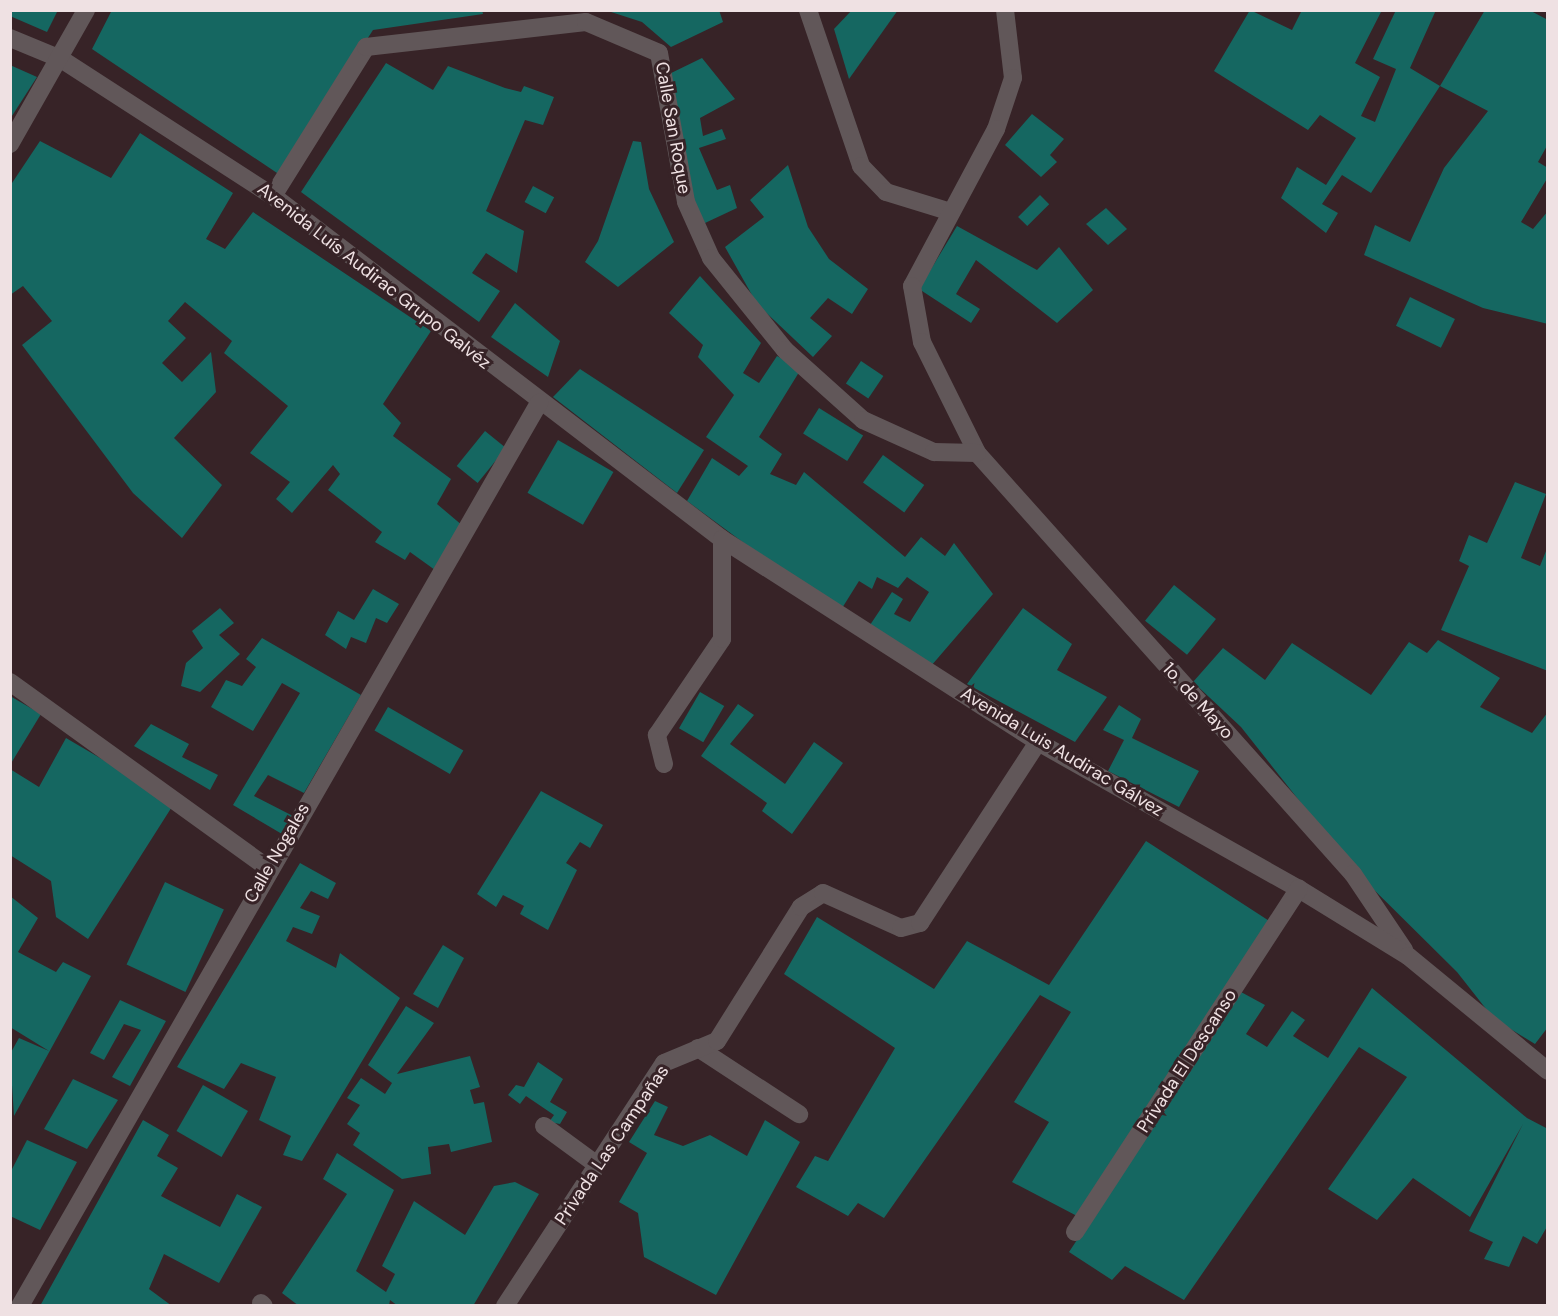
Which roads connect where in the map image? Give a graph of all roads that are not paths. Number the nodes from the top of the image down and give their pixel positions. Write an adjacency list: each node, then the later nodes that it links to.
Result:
1 (86, 10): 6 (street)
2 (808, 10): 10 (street)
3 (997, 10): 7 (street)
4 (1005, 10): 7 (street)
5 (10, 38): 6 (street, Avenida Luís Audirac Grupo Galvéz)
6 (61, 59): 8 (street); 9 (street, Avenida Luís Audirac Grupo Galvéz)
7 (1013, 78): 10 (street, 1o. de Mayo)
8 (10, 144)
9 (273, 196): 11 (street, Avenida Luís Audirac Grupo Galvéz); 12 (street, Calle San Roque)
10 (951, 212): 12 (street, 1o. de Mayo)
11 (539, 403): 13 (street, Avenida Luís Audirac Grupo Galvéz); 17 (street, Calle Nogales)
12 (976, 453): 19 (street, 1o. de Mayo)
13 (722, 539): 15 (street, Avenida Luis Audirac Gálvez); 16 (street)
14 (10, 682): 17 (street)
15 (1038, 742): 18 (street, Avenida Luis Audirac Gálvez); 20 (street, Privada Las Campañas)
16 (664, 764)
17 (268, 868): 26 (street, Calle Nogales)
18 (1299, 889): 19 (street, Avenida Luis Audirac Gálvez); 25 (street, Privada El Descanso)
19 (1408, 956): 21 (street)
20 (698, 1048): 22 (street); 24 (street, Privada Las Campañas)
21 (1548, 1071)
22 (799, 1114)
23 (544, 1126): 24 (street)
24 (597, 1165): 27 (street, Privada Las Campañas)
25 (1076, 1232)
26 (20, 1305)
27 (505, 1305)

